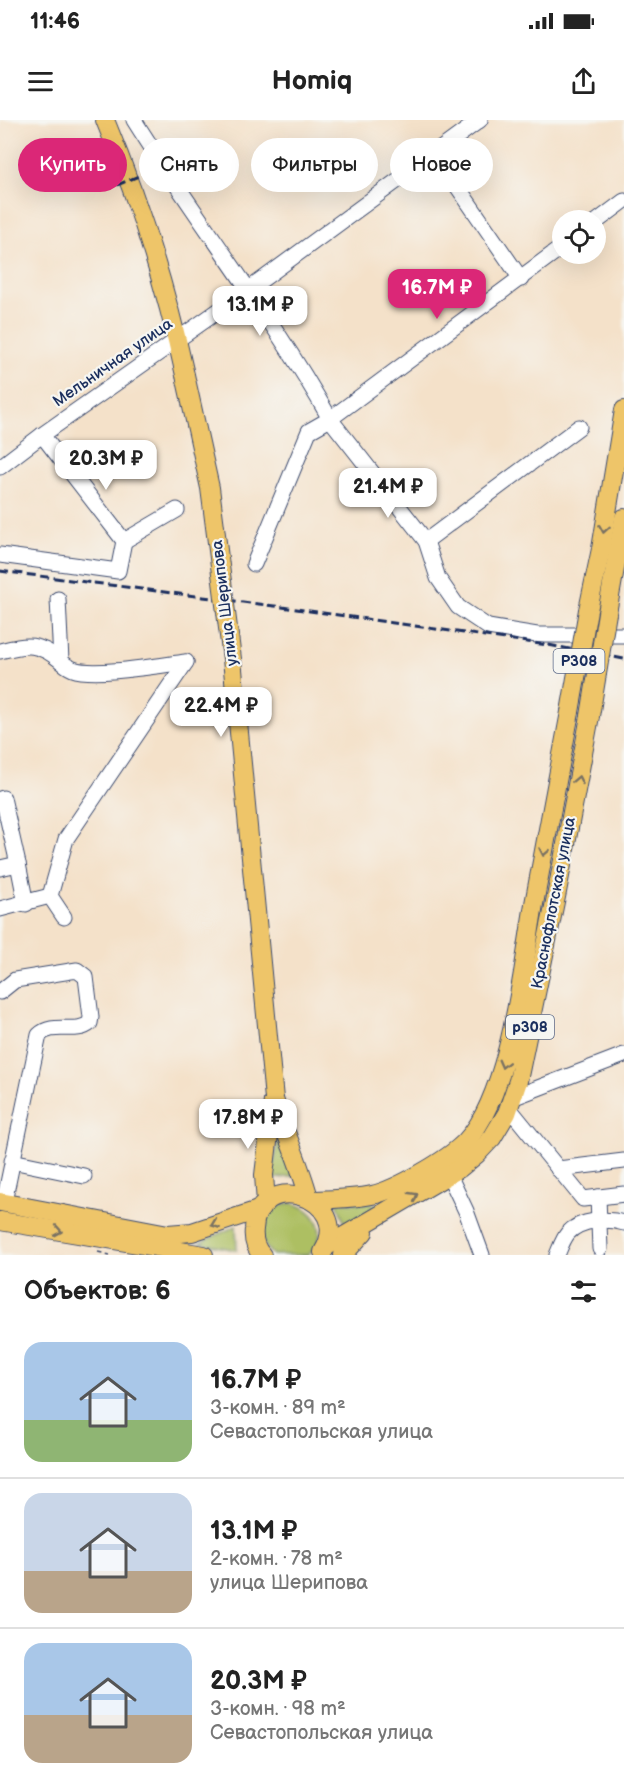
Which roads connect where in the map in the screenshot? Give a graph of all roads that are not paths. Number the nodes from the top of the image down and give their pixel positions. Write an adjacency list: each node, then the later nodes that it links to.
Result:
1 (105, 120): 12 (main road, улица Шерипова)
2 (134, 120): 11 (street)
3 (480, 120): 4 (street, Мельничная улица)
4 (456, 138)
5 (390, 187): 11 (street, Мельничная улица)
6 (461, 192): 10 (street)
7 (624, 201): 8 (street)
8 (606, 214)
9 (552, 255): 10 (street, улица Шерипова)
10 (521, 279): 14 (street, улица Шерипова)
11 (248, 290): 12 (street, Мельничная улица); 14 (street)
12 (177, 339): 16 (street, Мельничная улица); 37 (main road, улица Шерипова, bridge)
13 (624, 410): 46 (main road, P308, one-way to 46, bridge)
14 (330, 419): 21 (street); 23 (street, улица Шерипова)
15 (579, 427): 21 (street)
16 (42, 435): 17 (street, Мельничная улица); 20 (street)
17 (0, 467)
18 (177, 510): 20 (street)
19 (624, 518): 38 (main road, Краснофлотская улица / p308, one-way to 19, bridge)
20 (124, 541): 22 (street)
21 (426, 541): 25 (street)
22 (0, 555)
23 (254, 564)
24 (58, 599): 27 (street)
25 (624, 636)
26 (0, 651): 27 (street)
27 (61, 661): 31 (street)
28 (1, 794): 29 (street)
29 (18, 864): 30 (street); 32 (street)
30 (0, 868)
31 (50, 896): 32 (street); 34 (street)
32 (26, 904): 33 (street)
33 (0, 909)
34 (64, 917)
35 (0, 992): 39 (street)
36 (624, 1055): 38 (street)
37 (274, 1099): 46 (main road); 48 (main road)
38 (511, 1103): 41 (street); 42 (main road, Краснофлотская улица / p308)
39 (12, 1161): 43 (street); 47 (street)
40 (624, 1161): 41 (street)
41 (558, 1169): 45 (street)
42 (449, 1175): 49 (main road, Краснофлотская улица / p308, one-way to 42); 59 (street)
43 (84, 1176)
44 (624, 1194): 45 (street)
45 (598, 1197): 51 (street)
46 (311, 1199): 48 (main road); 54 (main road)
47 (2, 1202): 48 (main road, one-way to 47)
48 (263, 1206): 57 (main road)
49 (390, 1209): 54 (main road, Краснофлотская улица / p308); 58 (main road)
50 (0, 1221): 55 (main road, one-way to 55)
51 (599, 1221): 52 (street); 53 (street); 60 (street)
52 (624, 1224)
53 (600, 1249)
54 (324, 1250)
55 (180, 1253): 56 (main road)
56 (204, 1255)
57 (262, 1255)
58 (343, 1255)
59 (482, 1255)
60 (557, 1255)

